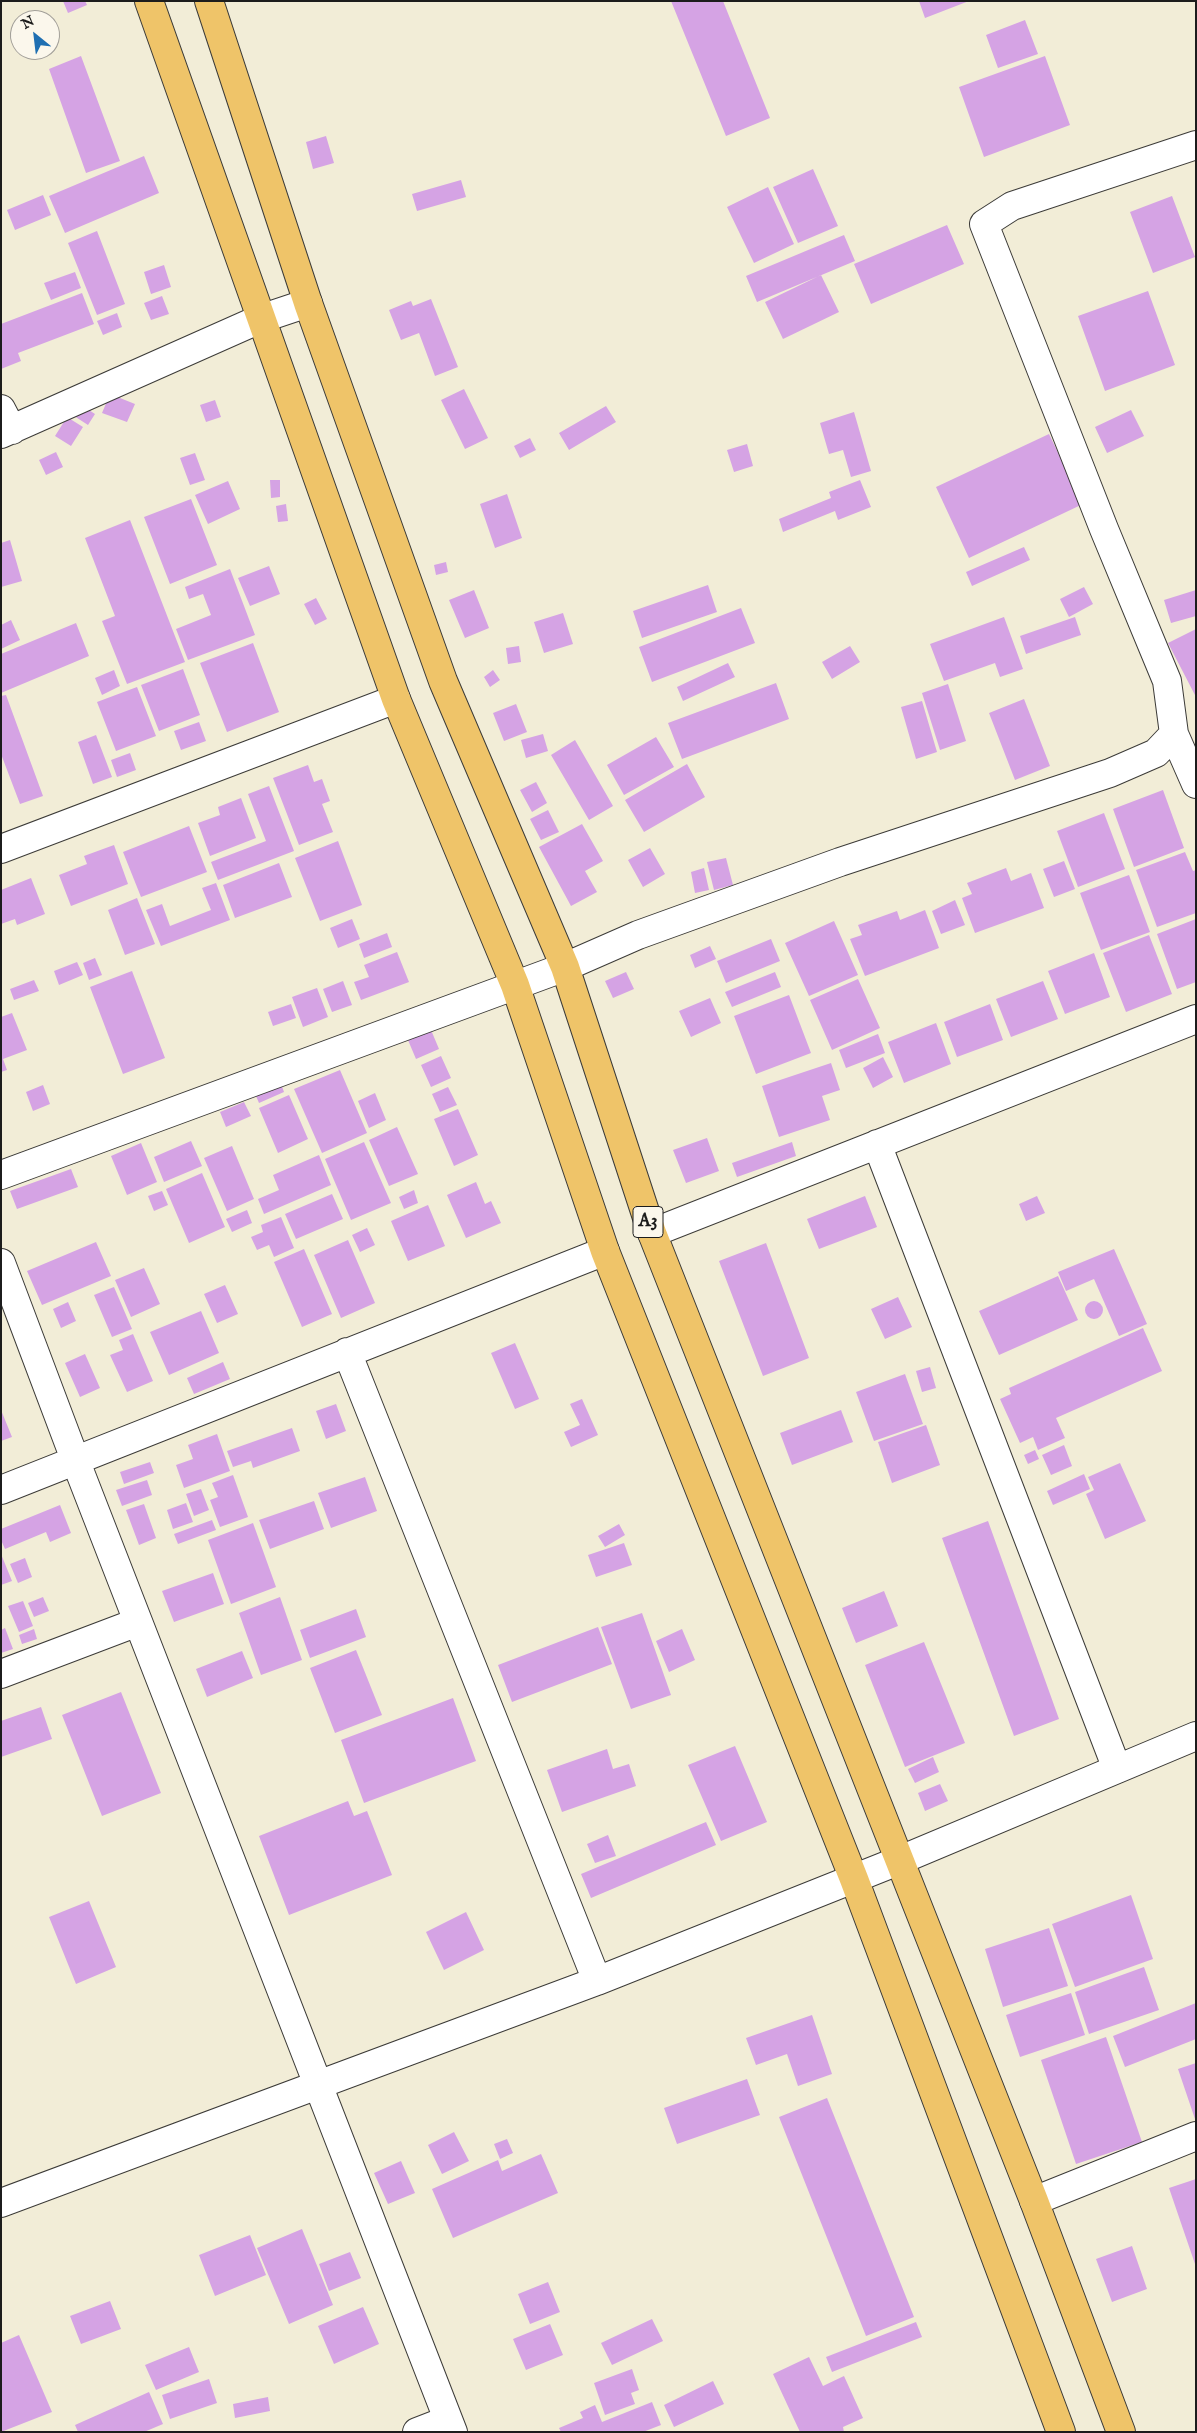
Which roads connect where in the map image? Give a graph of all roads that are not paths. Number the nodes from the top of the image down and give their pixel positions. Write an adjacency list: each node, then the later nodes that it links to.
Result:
1 (149, 1): 5 (highway)
2 (209, 1): 4 (highway, A3)
3 (1196, 144): 8 (street)
4 (308, 303): 5 (street); 11 (highway, A3)
5 (260, 319): 6 (street); 7 (highway)
6 (5, 424)
7 (396, 699): 10 (street); 12 (highway)
8 (1174, 734): 9 (street); 11 (street)
9 (1196, 784)
10 (1, 849)
11 (565, 967): 12 (street); 16 (highway, A3)
12 (515, 985): 15 (street); 17 (highway)
13 (1196, 1019): 14 (street)
14 (877, 1144): 16 (street); 25 (street)
15 (1, 1175)
16 (652, 1233): 26 (highway, A3)
17 (605, 1251): 19 (street); 27 (highway)
18 (1, 1263): 20 (street)
19 (347, 1352): 20 (street); 28 (street)
20 (76, 1462): 21 (street); 22 (street)
21 (1, 1490)
22 (138, 1622): 23 (street); 29 (street)
23 (1, 1674)
24 (1196, 1736): 25 (street)
25 (1117, 1769): 26 (street)
26 (898, 1861): 27 (street); 31 (highway, A3)
27 (854, 1878): 28 (street); 35 (highway)
28 (597, 1980): 29 (street)
29 (318, 2083): 32 (street); 33 (street)
30 (1196, 2136): 31 (street)
31 (1034, 2201): 36 (highway, A3)
32 (1, 2203)
33 (451, 2426): 34 (street)
34 (417, 2432)
35 (1061, 2432)
36 (1121, 2432)

